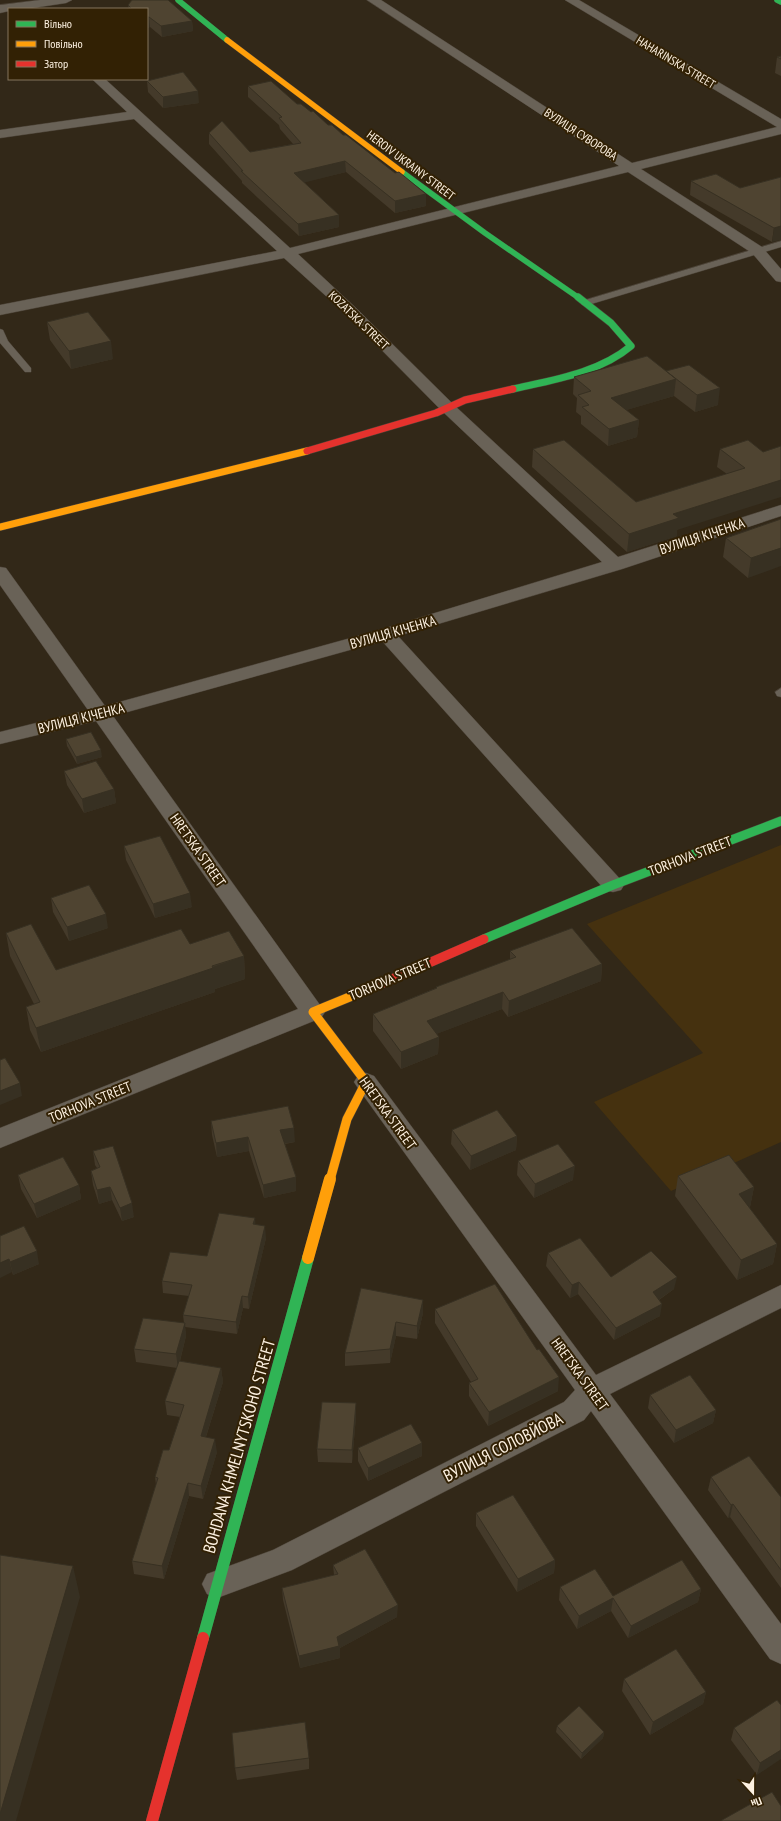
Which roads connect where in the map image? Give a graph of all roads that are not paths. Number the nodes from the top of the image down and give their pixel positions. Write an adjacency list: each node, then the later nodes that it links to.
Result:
1 (66, 0): 7 (street)
2 (178, 0): 15 (street, HEROIV UKRAINY STREET)
3 (373, 0): 14 (street, ВУЛИЦЯ СУВОРОВА)
4 (572, 0): 11 (street, HAHARINSKA STREET)
5 (777, 0): 6 (street)
6 (781, 2)
7 (20, 5): 8 (street)
8 (0, 9)
9 (99, 80): 10 (street, KOZATSKA STREET)
10 (136, 115): 13 (street); 18 (street, KOZATSKA STREET)
11 (781, 124)
12 (781, 130): 14 (street)
13 (0, 134)
14 (631, 167): 15 (street); 17 (street, ВУЛИЦЯ СУВОРОВА)
15 (453, 211): 18 (street); 20 (street, HEROIV UKRAINY STREET)
16 (781, 244): 17 (lane)
17 (757, 250): 19 (street, ВУЛИЦЯ СУВОРОВА); 20 (lane)
18 (286, 253): 21 (street); 25 (street, KOZATSKA STREET)
19 (781, 278)
20 (585, 303): 25 (street, HEROIV UKRAINY STREET)
21 (0, 310)
22 (0, 332): 23 (lane)
23 (2, 342): 24 (lane)
24 (28, 370)
25 (448, 408): 27 (street); 28 (street, KOZATSKA STREET)
26 (781, 510): 28 (street, ВУЛИЦЯ КІЧЕНКА)
27 (0, 527)
28 (616, 565): 30 (street, ВУЛИЦЯ КІЧЕНКА)
29 (0, 572): 31 (street, HRETSKA STREET)
30 (386, 635): 31 (street, ВУЛИЦЯ КІЧЕНКА); 34 (street)
31 (102, 714): 32 (street, ВУЛИЦЯ КІЧЕНКА); 35 (street, HRETSKA STREET)
32 (0, 738)
33 (781, 821): 34 (street, TORHOVA STREET)
34 (613, 885): 35 (street, TORHOVA STREET)
35 (313, 1012): 36 (street, HRETSKA STREET); 37 (street, TORHOVA STREET)
36 (366, 1082): 39 (street, HRETSKA STREET); 40 (street, BOHDANA KHMELNYTSKOHO STREET)
37 (0, 1138)
38 (781, 1296): 39 (street, ВУЛИЦЯ СОЛОВЙОВА)
39 (592, 1390): 40 (street, ВУЛИЦЯ СОЛОВЙОВА); 41 (street, HRETSKA STREET)
40 (217, 1584): 42 (street, BOHDANA KHMELNYTSKOHO STREET)
41 (781, 1649)
42 (152, 1821)

